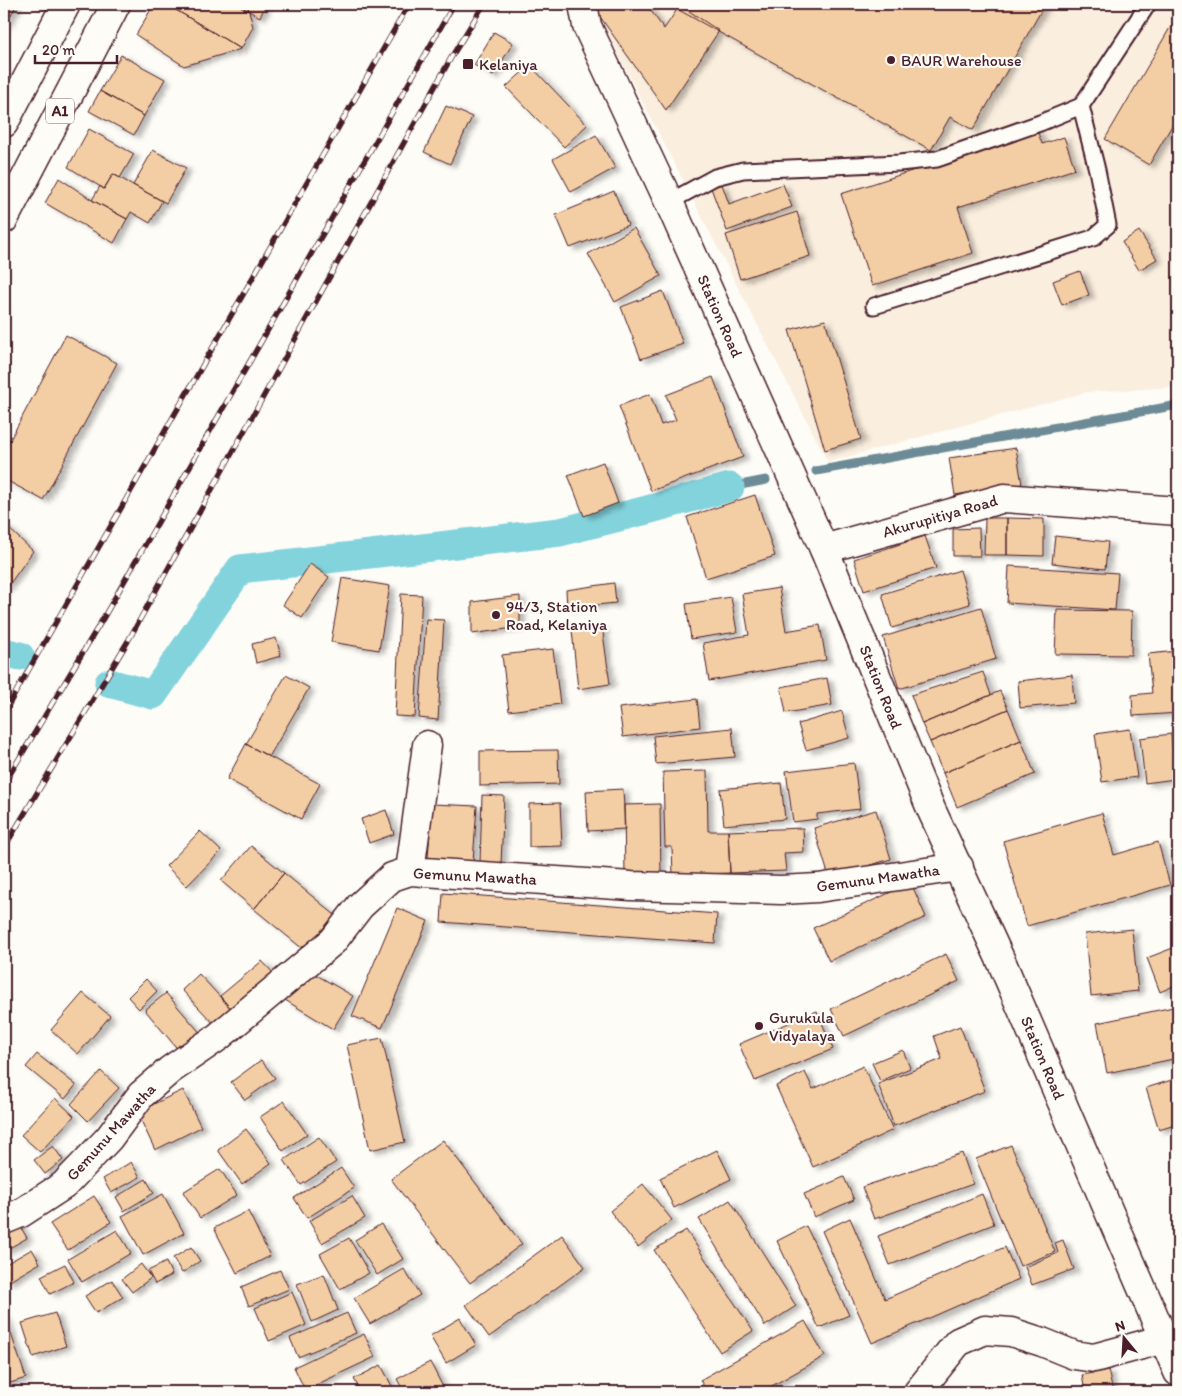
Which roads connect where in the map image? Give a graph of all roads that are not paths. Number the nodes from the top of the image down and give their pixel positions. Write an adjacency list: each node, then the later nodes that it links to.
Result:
1 (66, 4): 6 (main road)
2 (116, 4): 8 (main road, A1)
3 (583, 4): 7 (main road, Station Road)
4 (1148, 4): 5 (lane)
5 (1081, 106): 7 (lane); 9 (lane)
6 (4, 123)
7 (669, 202): 11 (main road, Station Road)
8 (4, 219)
9 (874, 306)
10 (1178, 511): 11 (main road, Akurupitiya Road)
11 (824, 549): 13 (main road, Station Road)
12 (427, 745): 14 (main road)
13 (959, 867): 14 (main road, Gemunu Mawatha); 16 (main road, Station Road)
14 (410, 871): 15 (main road, Gemunu Mawatha)
15 (4, 1220)
16 (1164, 1339): 17 (main road, Station Road); 18 (main road)
17 (1178, 1372)
18 (918, 1392)

